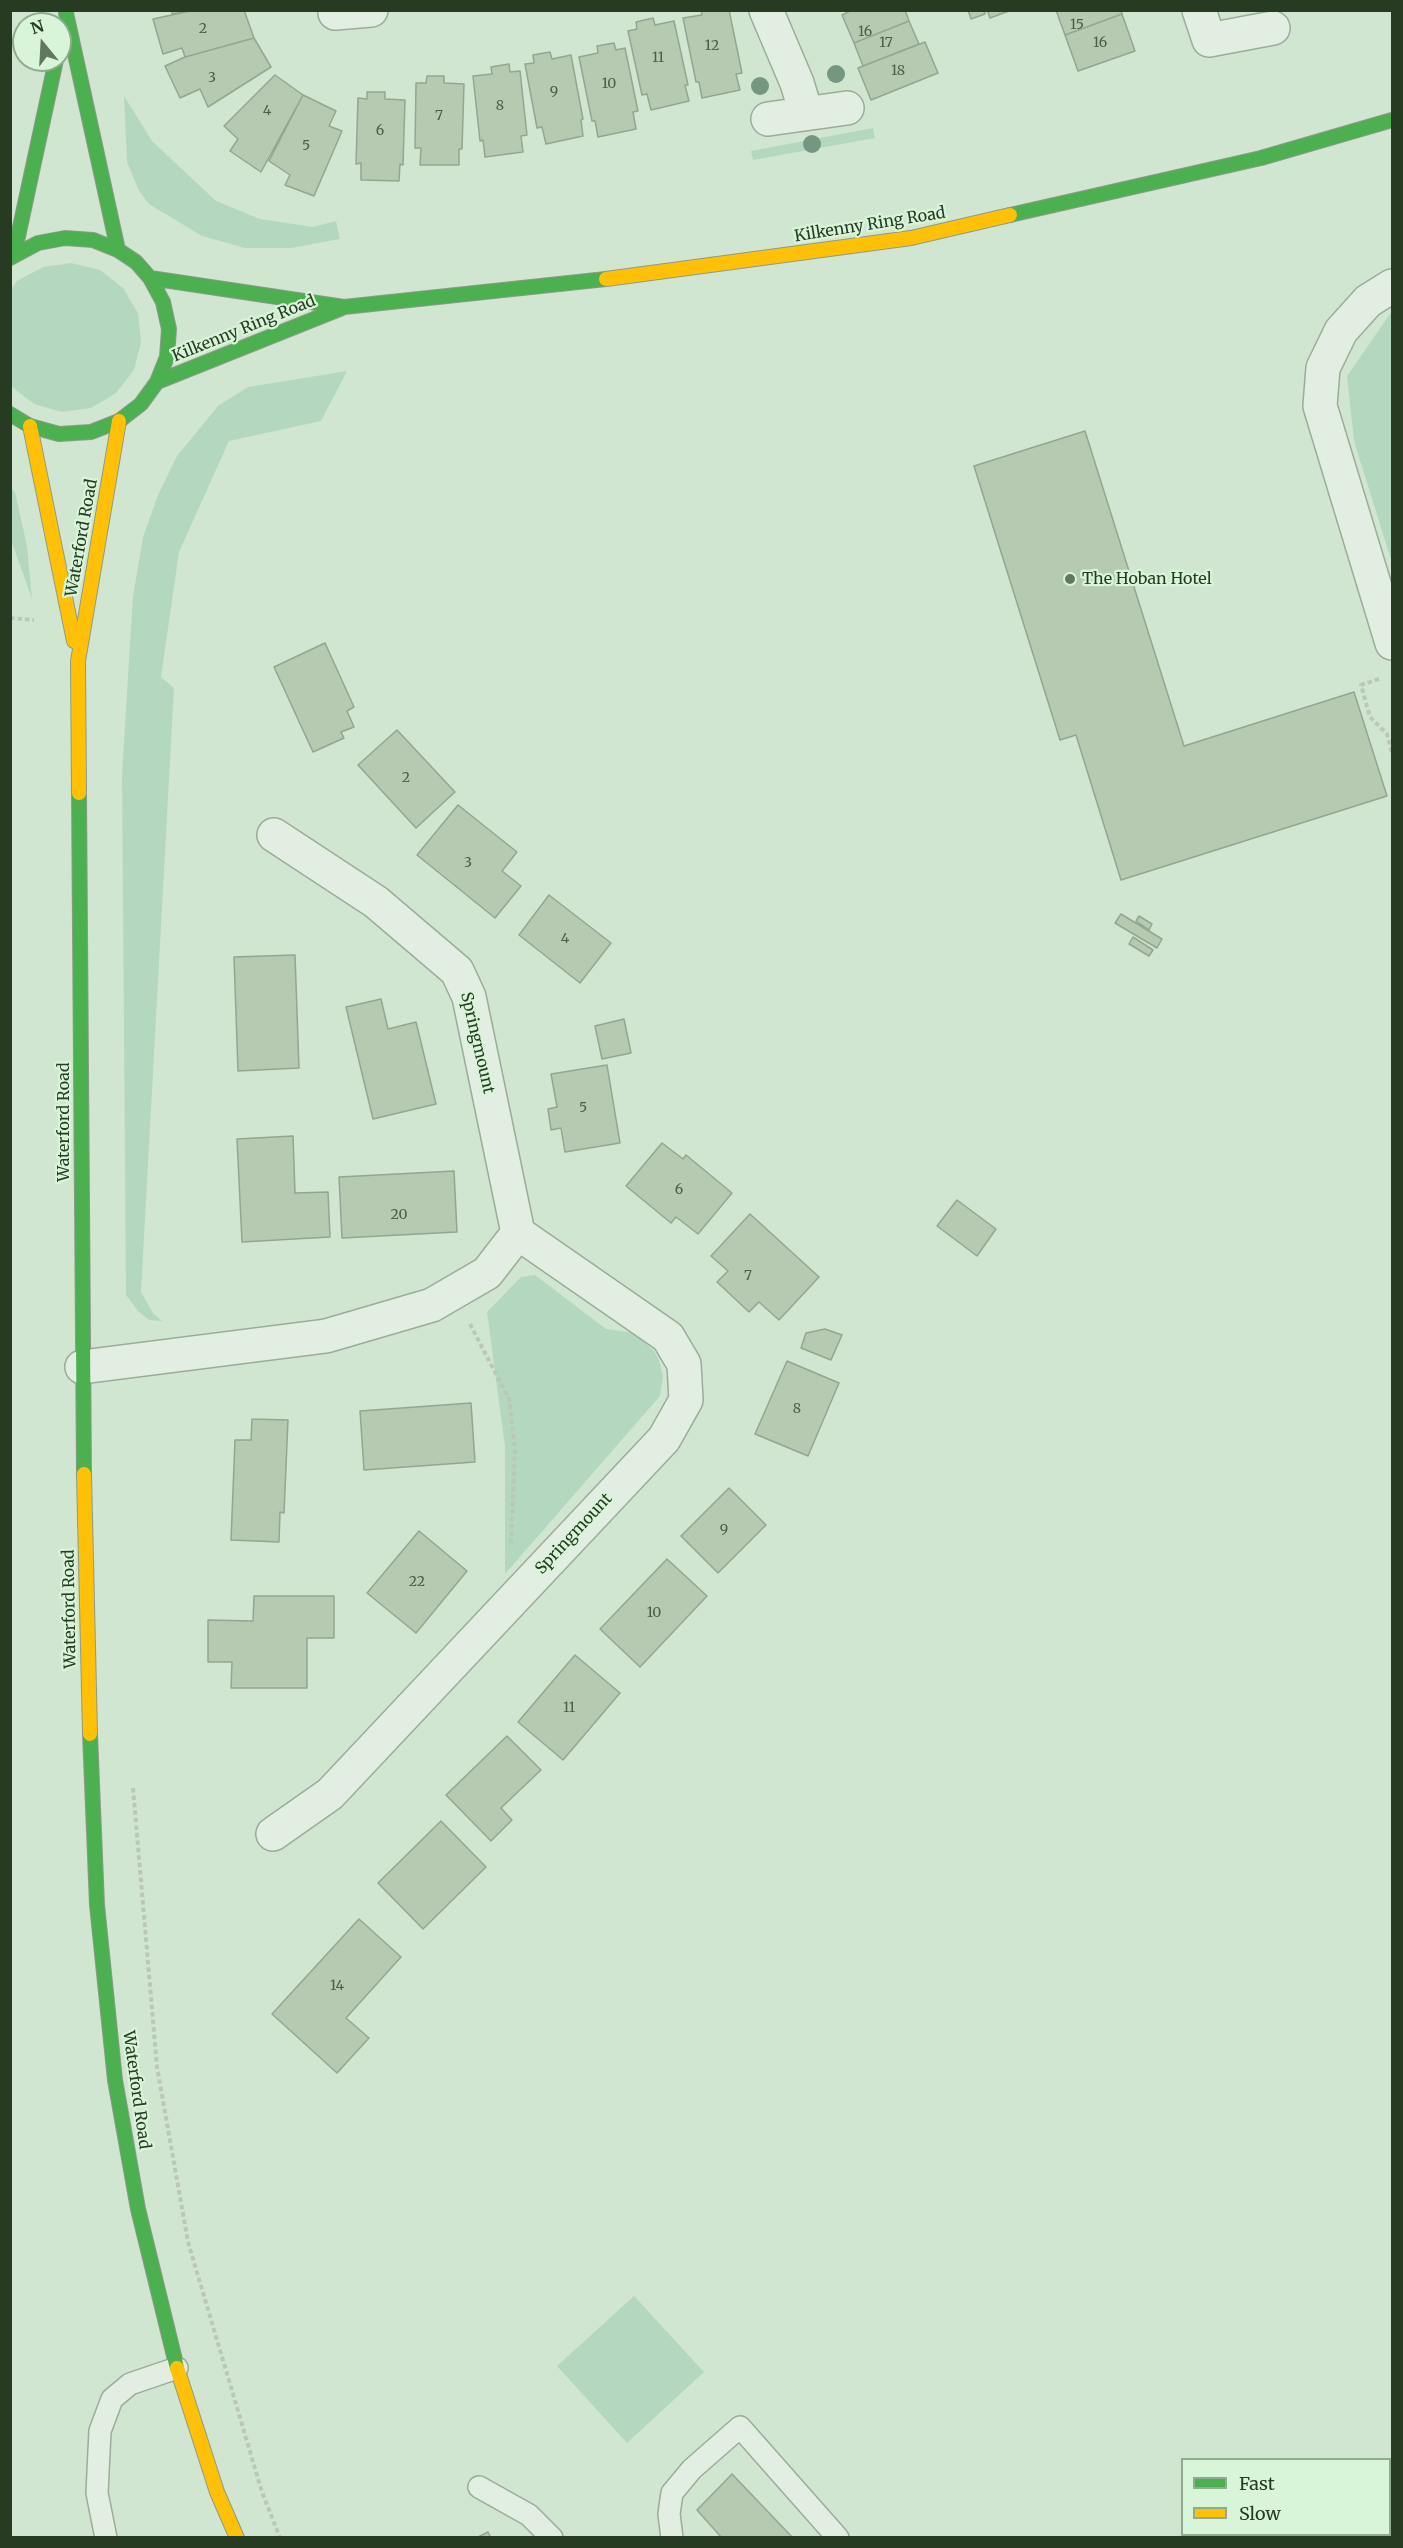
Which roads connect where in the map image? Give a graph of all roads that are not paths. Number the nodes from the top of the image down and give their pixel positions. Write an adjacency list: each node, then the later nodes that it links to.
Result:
1 (371, 10): 4 (street)
2 (766, 10): 9 (street)
3 (1199, 10): 5 (street)
4 (335, 13)
5 (1273, 28)
6 (72, 39): 12 (main road)
7 (53, 72): 13 (main road)
8 (847, 108): 9 (street)
9 (806, 113): 10 (street)
10 (768, 119)
11 (1392, 120): 16 (main road, Kilkenny Ring Road)
12 (118, 250): 13 (main road); 14 (main road)
13 (12, 257)
14 (150, 278): 16 (main road, Kilkenny Ring Road); 17 (main road)
15 (1392, 286): 21 (street)
16 (344, 307): 17 (main road, Kilkenny Ring Road)
17 (157, 382): 19 (main road)
18 (10, 414): 20 (main road)
19 (119, 421): 20 (main road); 22 (main road, Waterford Road)
20 (30, 426): 22 (main road, Waterford Road)
21 (1392, 643)
22 (78, 661): 25 (main road, Waterford Road)
23 (274, 835): 24 (street, Springmount)
24 (518, 1233): 25 (street); 26 (street, Springmount)
25 (82, 1367): 27 (main road, Waterford Road)
26 (273, 1834)
27 (177, 2368): 29 (lane); 30 (main road, Waterford Road)
28 (479, 2487): 31 (lane)
29 (106, 2538)
30 (237, 2538)
31 (552, 2538)
32 (672, 2538): 33 (lane)
33 (838, 2538)

